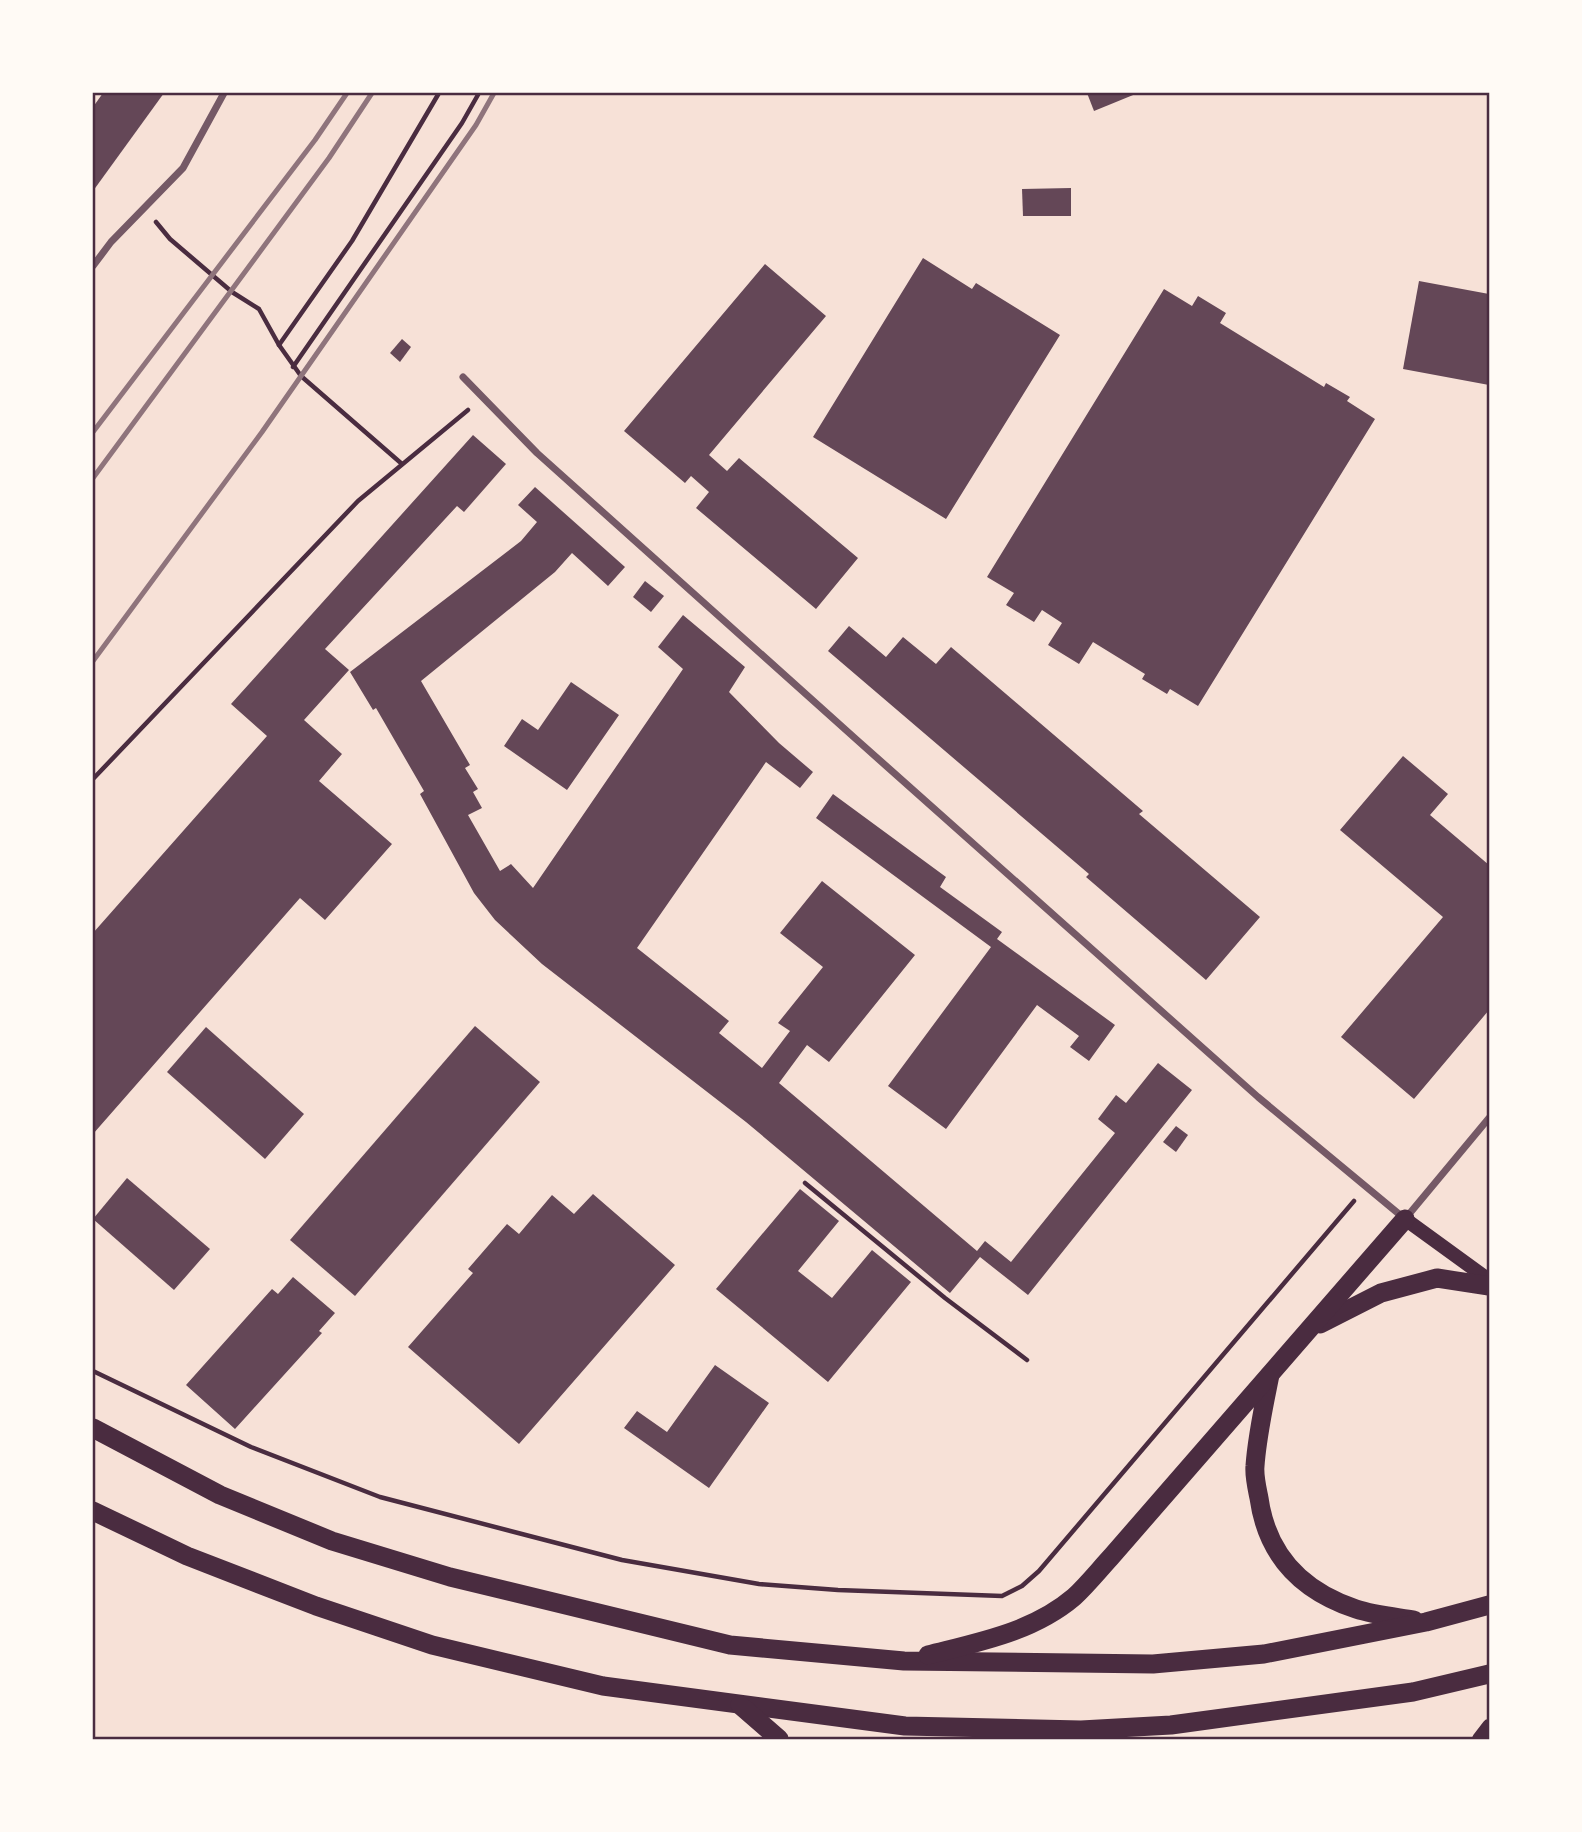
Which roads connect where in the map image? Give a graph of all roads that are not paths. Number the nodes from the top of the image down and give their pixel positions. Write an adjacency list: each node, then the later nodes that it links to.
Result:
1 (224, 93): 2 (street)
2 (93, 266)
3 (463, 377): 5 (street)
4 (1489, 1118): 5 (street)
5 (1405, 1219): 6 (main road); 8 (highway)
6 (1489, 1280)
7 (1489, 1286): 8 (highway)
8 (1310, 1329): 9 (highway)
9 (1270, 1374): 13 (highway); 14 (highway)
10 (93, 1429): 14 (highway)
11 (93, 1511): 16 (highway)
12 (1489, 1605): 13 (highway)
13 (1426, 1622): 14 (highway)
14 (904, 1661)
15 (1489, 1674): 18 (highway)
16 (739, 1704): 18 (highway); 19 (highway)
17 (1489, 1726): 21 (main road)
18 (1081, 1730): 20 (highway)
19 (779, 1739)
20 (1057, 1739)
21 (1479, 1739)

